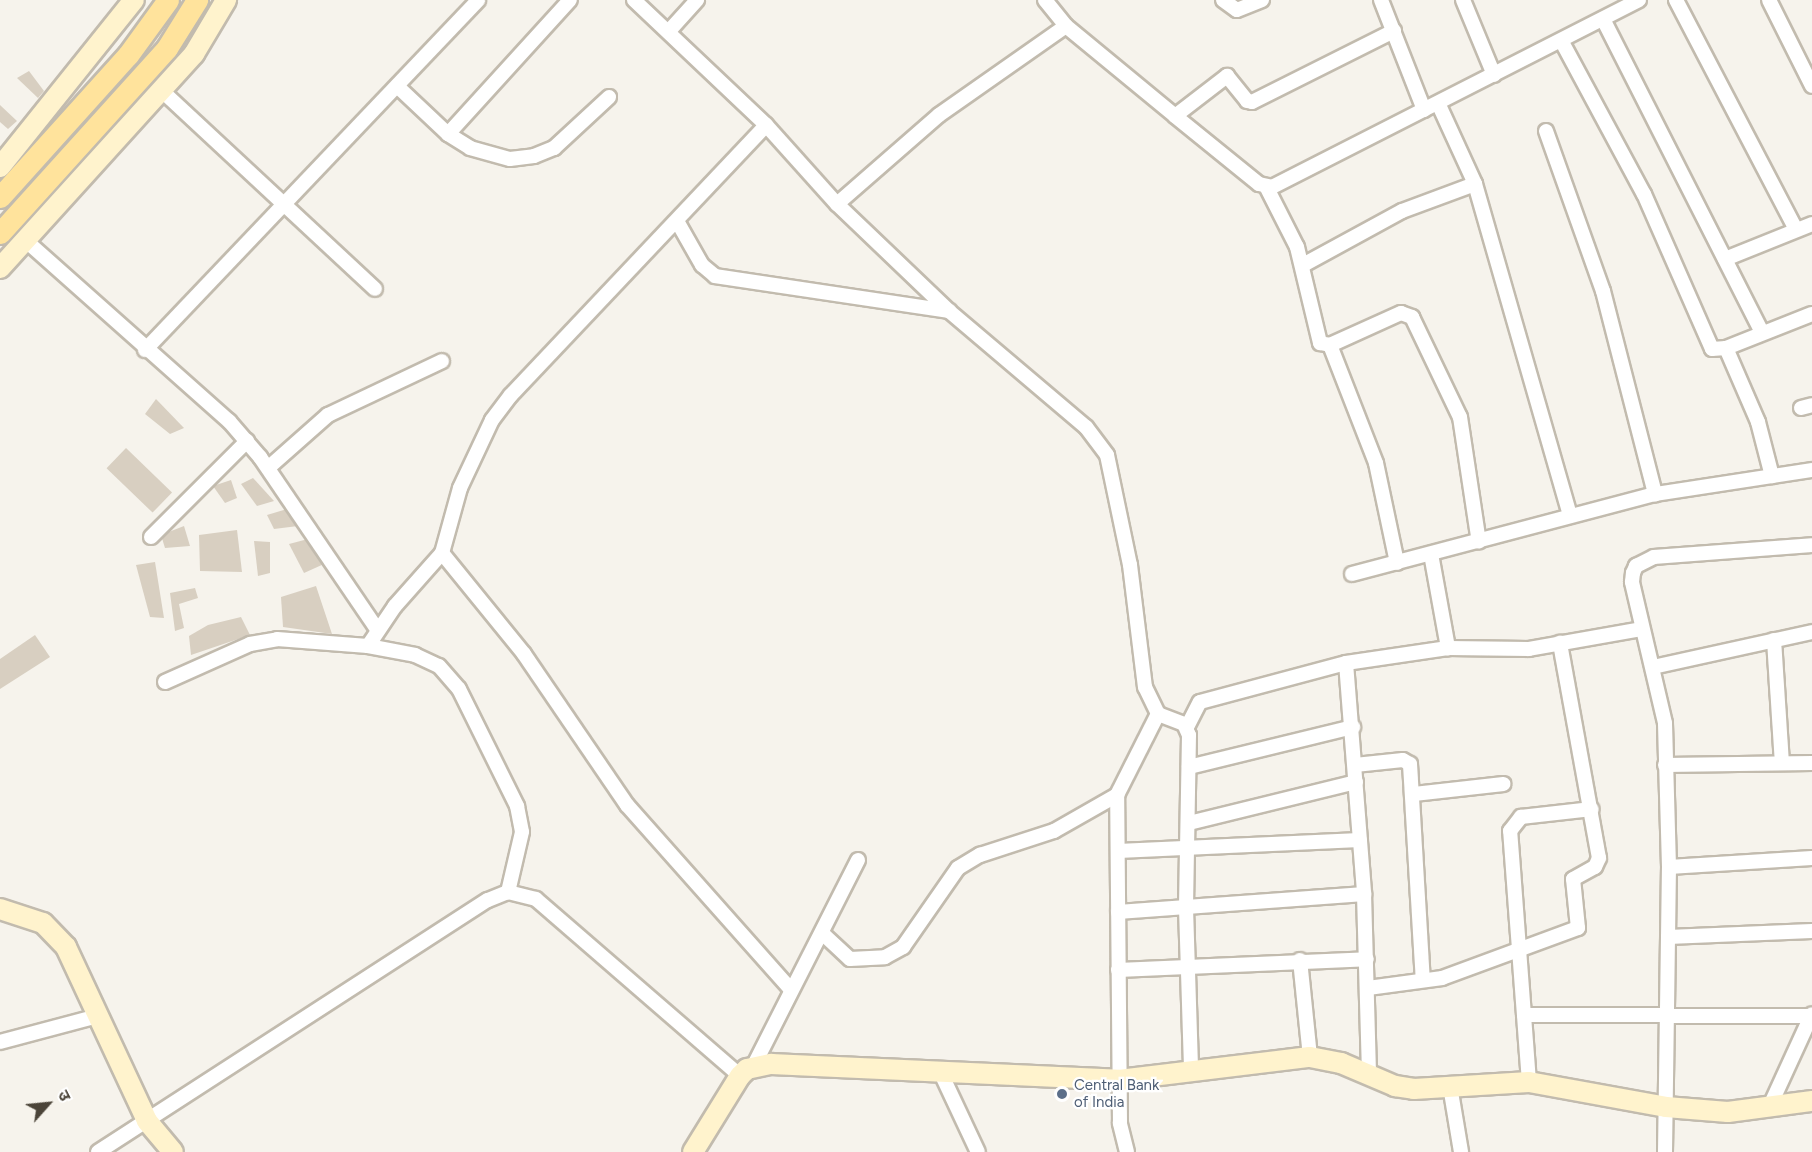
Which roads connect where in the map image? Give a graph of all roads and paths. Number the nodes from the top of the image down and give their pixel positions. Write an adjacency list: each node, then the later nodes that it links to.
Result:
1 (134, 0): 33 (street)
2 (168, 0): 36 (main road)
3 (197, 0): 42 (main road)
4 (226, 0): 25 (street)
5 (478, 0): 23 (street)
6 (570, 0): 32 (street)
7 (634, 0): 19 (street)
8 (697, 0): 19 (street)
9 (1045, 0): 18 (street)
10 (1223, 0): 11 (street)
11 (1262, 0)
12 (1381, 0): 20 (street)
13 (1463, 0): 22 (street)
14 (1639, 0): 17 (street)
15 (1676, 0): 41 (street)
16 (1769, 0): 24 (street)
17 (1603, 19): 21 (street); 44 (street)
18 (1066, 26): 29 (street); 38 (street)
19 (669, 31): 30 (street)
20 (1394, 31): 28 (street); 29 (street)
21 (1562, 42): 22 (street); 52 (street)
22 (1494, 75): 27 (street)
23 (397, 86): 32 (street); 37 (street)
24 (1812, 86)
25 (161, 90): 37 (street); 43 (street)
26 (609, 98): 32 (street)
27 (1438, 103): 28 (street); 34 (street)
28 (1424, 110): 35 (street)
29 (1175, 116): 35 (street)
30 (766, 125): 38 (street); 39 (street)
31 (1546, 131): 59 (street)
32 (448, 134)
33 (0, 167)
34 (1475, 184): 45 (street); 60 (street)
35 (1266, 186): 45 (street)
36 (0, 197)
37 (283, 203): 47 (street); 53 (street)
38 (837, 204): 48 (street)
39 (677, 221): 48 (street); 64 (street)
40 (1812, 224): 41 (street)
41 (1796, 230): 44 (street)
42 (0, 233)
43 (25, 240): 46 (street); 53 (street)
44 (1725, 260): 50 (street)
45 (1303, 266): 51 (street)
46 (0, 268)
47 (375, 289)
48 (949, 311): 78 (street)
49 (1812, 314): 50 (street)
50 (1762, 332): 52 (street)
51 (1330, 345): 62 (street); 66 (street)
52 (1726, 348): 58 (street)
53 (145, 350): 55 (street)
54 (442, 362): 56 (street)
55 (247, 441): 56 (street); 61 (street)
56 (268, 468): 68 (street)
57 (1812, 470): 58 (street)
58 (1772, 476): 59 (street)
59 (1654, 494): 60 (street)
60 (1570, 516): 62 (street)
61 (151, 537)
62 (1479, 542): 65 (street)
63 (1812, 545): 69 (street)
64 (442, 553): 68 (street); 113 (street)
65 (1431, 554): 66 (street); 74 (street)
66 (1397, 563): 67 (street)
67 (1352, 574)
68 (378, 629): 73 (street)
69 (1641, 629): 72 (street); 76 (street)
70 (1812, 632): 71 (street)
71 (1774, 640): 76 (street); 81 (street)
72 (1560, 643): 74 (street); 90 (street)
73 (368, 646): 77 (street); 98 (street)
74 (1448, 648): 75 (street)
75 (1346, 663): 79 (street); 80 (street)
76 (1653, 667): 84 (street)
77 (165, 682)
78 (1158, 714): 80 (street); 89 (street)
79 (1353, 726): 83 (street); 85 (street)
80 (1187, 727): 85 (street)
81 (1782, 763): 82 (street); 84 (street)
82 (1812, 764)
83 (1355, 765): 86 (street); 88 (street)
84 (1665, 765): 97 (street)
85 (1189, 767): 91 (street)
86 (1356, 782): 91 (street); 92 (street)
87 (1503, 784): 88 (street)
88 (1413, 794): 111 (street)
89 (1118, 795): 94 (street); 104 (street)
90 (1592, 809): 106 (street); 106 (street)
91 (1189, 823): 93 (street)
92 (1360, 840): 93 (street); 99 (street)
93 (1188, 848): 94 (street); 100 (street)
94 (1118, 850): 102 (street)
95 (1812, 858): 97 (street)
96 (858, 860): 104 (street)
97 (1669, 867): 105 (street)
98 (508, 892): 120 (street); 130 (street)
99 (1364, 894): 100 (street); 107 (street)
100 (1186, 908): 102 (street); 110 (street)
101 (0, 909): 116 (street)
102 (1118, 912): 109 (street)
103 (1812, 931): 105 (street)
104 (822, 933): 113 (street)
105 (1668, 938): 117 (street)
106 (1519, 948): 111 (street); 114 (street)
107 (1367, 959): 108 (street); 112 (street)
108 (1300, 960): 110 (street); 119 (street)
109 (1118, 970): 110 (street); 124 (street)
110 (1187, 970): 122 (street)
111 (1423, 980): 112 (street)
112 (1368, 988): 123 (street)
113 (791, 990): 120 (street)
114 (1524, 1015): 117 (street); 125 (street)
115 (1812, 1015): 117 (street); 129 (street)
116 (98, 1016): 118 (street); 130 (street)
117 (1666, 1017): 128 (street)
118 (0, 1041)
119 (1310, 1057): 122 (street); 123 (street)
120 (747, 1071): 121 (street); 133 (street)
121 (940, 1071): 124 (street); 134 (street)
122 (1191, 1071): 124 (street)
123 (1369, 1074): 126 (street)
124 (1119, 1080): 135 (street)
125 (1529, 1082): 126 (street); 128 (street)
126 (1450, 1086): 136 (street)
127 (1812, 1101): 129 (street)
128 (1666, 1107): 129 (street); 137 (street)
129 (1769, 1108)
130 (147, 1121): 131 (street); 132 (street)
131 (98, 1152)
132 (172, 1152)
133 (693, 1152)
134 (978, 1152)
135 (1127, 1152)
136 (1461, 1152)
137 (1665, 1152)

